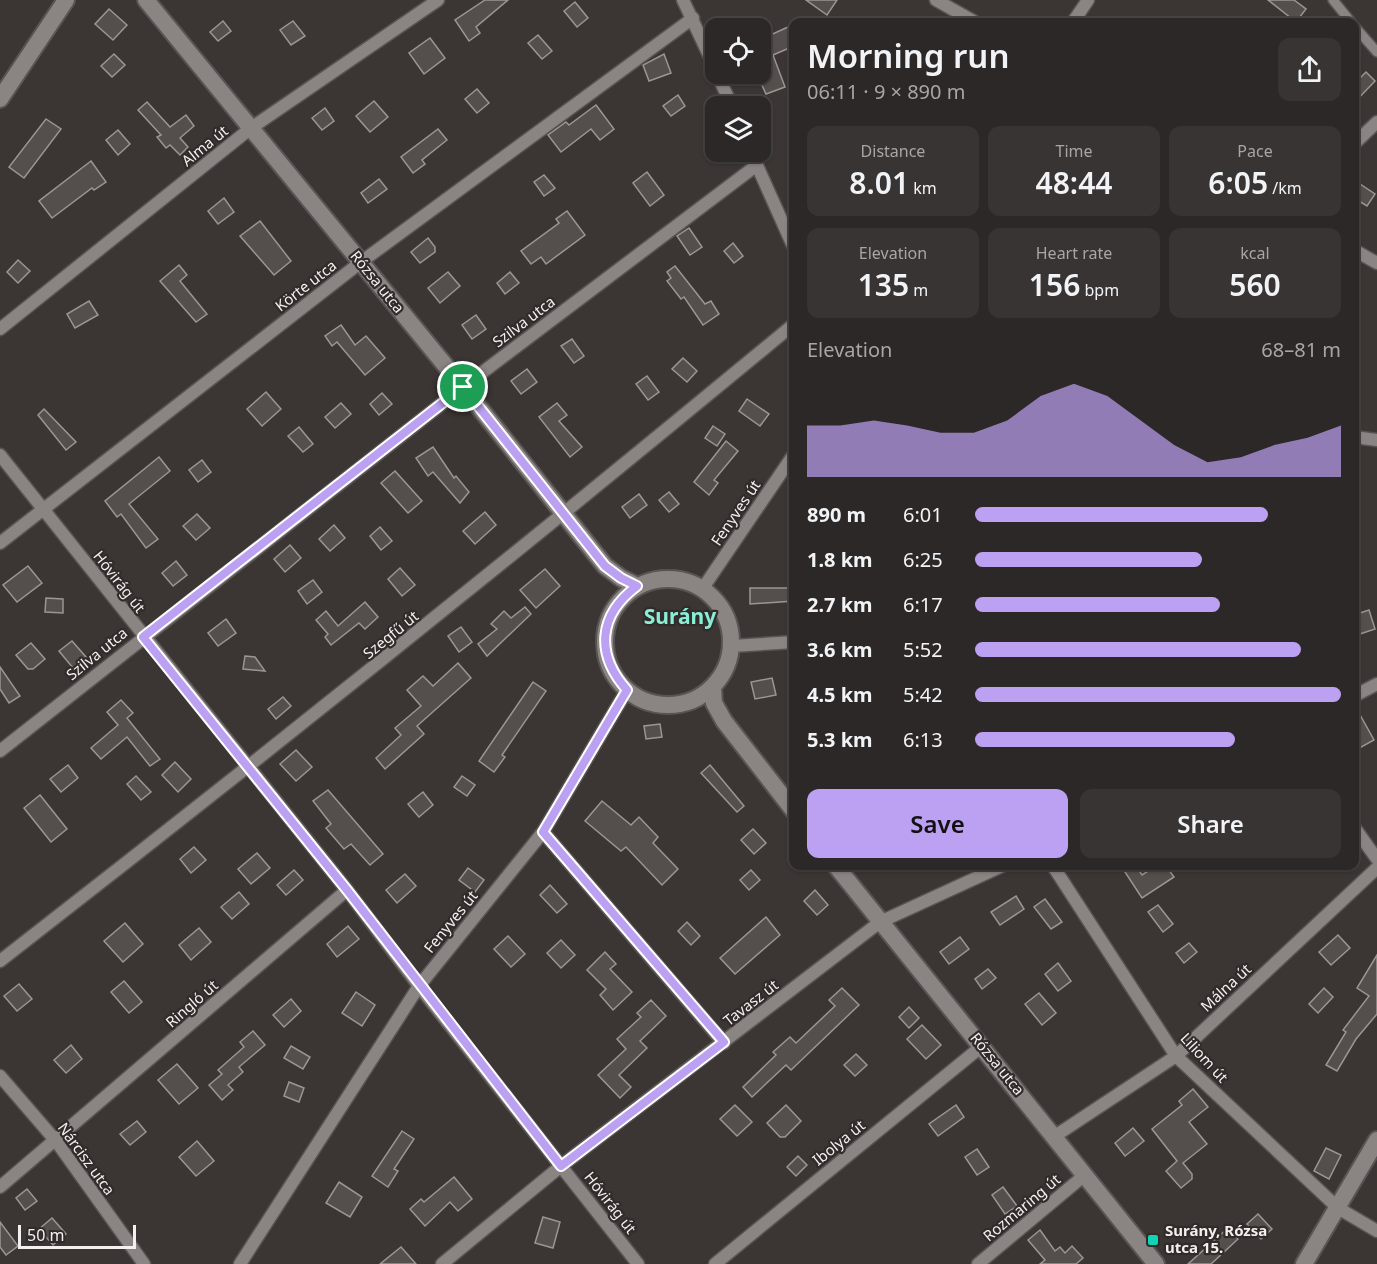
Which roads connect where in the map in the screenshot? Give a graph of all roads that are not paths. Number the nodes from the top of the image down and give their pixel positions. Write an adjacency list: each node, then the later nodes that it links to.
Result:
1 (66, 0): 15 (street)
2 (146, 0): 17 (street, Rózsa utca)
3 (683, 0): 9 (street)
4 (936, 0): 10 (street)
5 (1088, 0): 8 (street)
6 (1333, 0): 11 (street)
7 (436, 1): 17 (street, Alma út)
8 (1076, 5)
9 (693, 18): 13 (street); 23 (street, Körte utca)
10 (968, 18)
11 (1348, 18)
12 (1359, 32): 14 (street)
13 (705, 46)
14 (1377, 52)
15 (0, 99)
16 (1377, 122): 18 (street)
17 (251, 128): 23 (street, Rózsa utca); 26 (street, Alma út)
18 (1359, 139)
19 (756, 162): 20 (street)
20 (757, 165): 21 (street); 27 (street, Szilva utca)
21 (789, 237)
22 (1359, 253): 24 (street)
23 (361, 262): 27 (street, Rózsa utca); 32 (street, Körte utca)
24 (1377, 263)
25 (789, 328): 33 (street, Szegfű út)
26 (0, 329)
27 (463, 387): 33 (street, Rózsa utca); 39 (street, Szilva utca)
28 (1359, 438): 29 (street)
29 (1377, 440)
30 (0, 455): 32 (street, Hóvirág út)
31 (789, 461): 37 (street, Fenyves út)
32 (43, 509): 34 (street, Körte utca); 39 (street, Hóvirág út)
33 (564, 514): 35 (street, Rózsa utca); 49 (street, Szegfű út)
34 (0, 543)
35 (605, 566): 36 (street); 38 (street)
36 (637, 586): 37 (street); 38 (street)
37 (703, 588): 41 (street)
38 (615, 608): 44 (street)
39 (143, 637): 48 (street, Szilva utca); 49 (street, Hóvirág út)
40 (789, 642): 41 (street)
41 (732, 646): 43 (street)
42 (1377, 684): 45 (street)
43 (713, 688): 46 (street); 47 (street)
44 (627, 690): 46 (street); 51 (street, Fenyves út)
45 (1359, 693)
46 (684, 704): 47 (street)
47 (724, 721): 50 (street)
48 (0, 751)
49 (249, 768): 58 (street, Hóvirág út); 60 (street, Szegfű út)
50 (789, 805)
51 (543, 832): 61 (street, Fenyves út); 62 (street)
52 (1359, 834): 53 (street)
53 (1377, 859)
54 (1377, 868): 64 (street, Málna út)
55 (839, 870): 59 (street, Rózsa utca)
56 (993, 870): 59 (street, Tavasz út)
57 (1056, 870): 64 (street, Liliom út)
58 (347, 890): 61 (street, Hóvirág út); 68 (street, Ringló út)
59 (880, 922): 62 (street, Tavasz út); 63 (street, Rózsa utca)
60 (0, 961)
61 (419, 986): 69 (street, Hóvirág út); 75 (street, Fenyves út)
62 (724, 1042): 69 (street, Tavasz út)
63 (982, 1046): 66 (street, Rózsa utca); 78 (street, Ibolya út)
64 (1176, 1056): 66 (street, Málna út); 72 (street, Liliom út)
65 (0, 1076): 68 (street, Nárcisz utca)
66 (1055, 1136): 70 (street, Rózsa utca)
67 (1377, 1140): 72 (street)
68 (56, 1141): 71 (street, Ringló út); 74 (street, Nárcisz utca)
69 (561, 1166): 76 (street, Tavasz út); 77 (street, Hóvirág út)
70 (1086, 1174): 79 (street, Rozmaring út); 80 (street, Rózsa utca)
71 (0, 1187)
72 (1338, 1208): 73 (street, Liliom út); 81 (street)
73 (1377, 1231)
74 (140, 1263)
75 (240, 1264)
76 (442, 1264)
77 (638, 1264)
78 (716, 1264)
79 (978, 1264)
80 (1156, 1264)
81 (1304, 1264)

